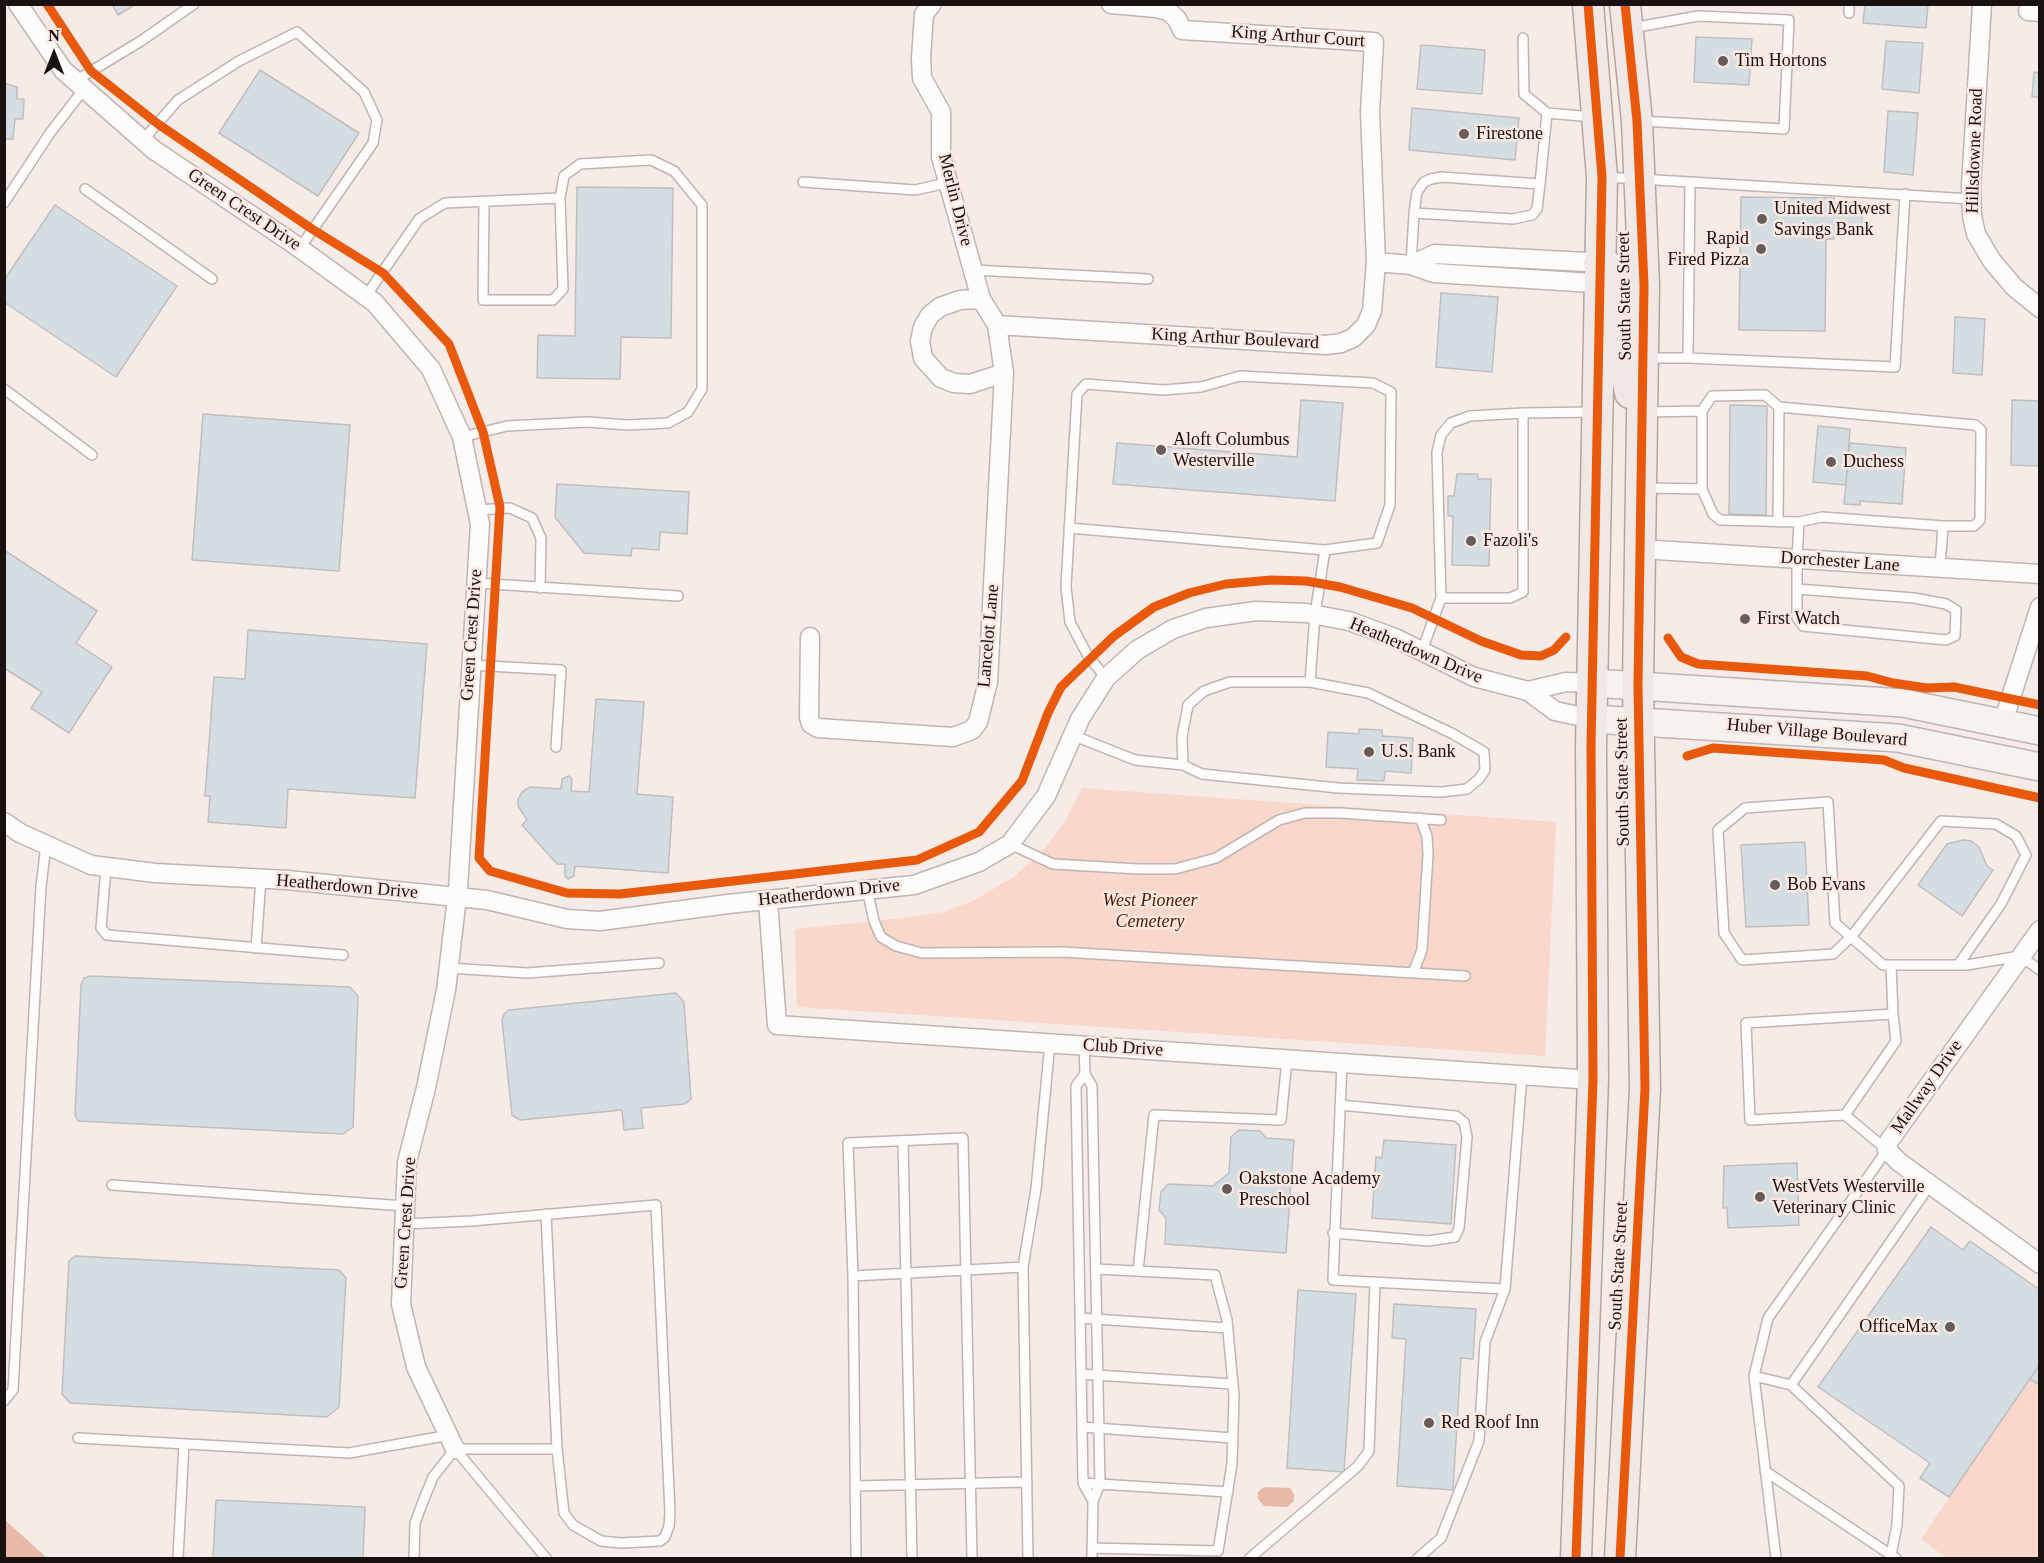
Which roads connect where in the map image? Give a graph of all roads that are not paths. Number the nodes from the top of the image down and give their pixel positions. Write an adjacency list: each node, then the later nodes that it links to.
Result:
1 (18, 4): 11 (street, Green Crest Drive)
2 (194, 4): 11 (lane)
3 (932, 4): 20 (street, Merlin Drive)
4 (1111, 4): 30 (street, King Arthur Court)
5 (1588, 4): 10 (main road, South State Street)
6 (1603, 4): 13 (main road)
7 (1982, 4): 25 (street, Hillsdowne Road)
8 (1626, 17): 13 (main road, South State Street); 13 (lane)
9 (1523, 38): 12 (lane)
10 (1594, 67): 14 (main road, South State Street); 17 (main road)
11 (80, 85): 15 (street, Green Crest Drive); 27 (lane)
12 (1547, 114): 14 (lane); 21 (lane)
13 (1636, 114): 17 (main road, South State Street)
14 (1599, 117): 16 (main road, South State Street)
15 (143, 140): 29 (street, Green Crest Drive); 29 (lane)
16 (1602, 177): 17 (lane); 33 (main road, South State Street)
17 (1639, 178): 19 (lane); 33 (main road, South State Street)
18 (803, 182): 20 (lane)
19 (1690, 182): 23 (lane); 41 (lane)
20 (947, 183): 32 (street, Merlin Drive)
21 (1540, 184): 28 (lane); 28 (lane)
22 (85, 189): 34 (lane)
23 (1905, 194): 25 (lane); 41 (lane)
24 (560, 198): 26 (lane); 26 (lane); 49 (lane)
25 (1971, 199): 38 (street, Hillsdowne Road)
26 (484, 202): 36 (lane)
27 (4, 203)
28 (1414, 213): 31 (lane)
29 (300, 248): 36 (street, Green Crest Drive)
30 (1376, 262): 31 (street); 39 (street, King Arthur Boulevard)
31 (1411, 265): 33 (street)
32 (974, 270): 35 (lane); 37 (street, Merlin Drive)
33 (1621, 277): 40 (main road, South State Street); 47 (main road, South State Street); 48 (main road)
34 (212, 279)
35 (1148, 279)
36 (366, 296): 49 (street, Green Crest Drive)
37 (981, 299): 39 (street, Merlin Drive); 42 (street)
38 (2040, 308)
39 (997, 325): 42 (street, Lancelot Lane)
40 (1643, 358): 41 (lane); 48 (main road, South State Street)
41 (1688, 358)
42 (1005, 373): 70 (street, Lancelot Lane)
43 (4, 389): 50 (lane)
44 (1779, 407): 45 (lane); 54 (lane); 56 (lane)
45 (1702, 411): 48 (lane); 52 (lane)
46 (1523, 412): 47 (lane); 67 (lane); 67 (lane)
47 (1596, 412): 75 (main road, South State Street)
48 (1642, 424): 51 (main road, South State Street)
49 (462, 437): 53 (street, Green Crest Drive)
50 (93, 455)
51 (1641, 488): 52 (lane); 58 (main road, South State Street)
52 (1702, 489): 54 (lane)
53 (477, 510): 63 (street, Green Crest Drive); 64 (lane)
54 (1778, 522): 55 (lane)
55 (1799, 522): 56 (lane); 60 (lane)
56 (1942, 526): 61 (lane)
57 (1069, 528): 59 (lane); 59 (lane); 73 (lane)
58 (1640, 549): 60 (street, Dorchester Lane); 76 (main road, South State Street)
59 (1326, 550): 69 (lane)
60 (1797, 559): 61 (street, Dorchester Lane); 65 (lane)
61 (1940, 568): 62 (street, Dorchester Lane)
62 (2040, 574)
63 (476, 583): 64 (lane); 72 (street, Green Crest Drive)
64 (540, 588): 66 (lane)
65 (1797, 589): 65 (lane)
66 (678, 596)
67 (1441, 598): 71 (lane)
68 (2040, 607): 80 (street)
69 (1315, 614): 71 (street, Heatherdown Drive); 73 (street, Heatherdown Drive); 74 (lane)
70 (810, 637)
71 (1422, 651): 77 (street, Heatherdown Drive)
72 (470, 665): 83 (lane); 94 (street, Green Crest Drive)
73 (1106, 678): 82 (street, Heatherdown Drive)
74 (1310, 682): 84 (lane); 84 (lane)
75 (1593, 683): 76 (street, Huber Village Boulevard); 77 (street); 78 (main road, South State Street)
76 (1638, 685): 79 (main road, South State Street); 80 (street, Huber Village Boulevard)
77 (1528, 692): 78 (street, Heatherdown Drive)
78 (1592, 719): 79 (street, Huber Village Boulevard); 115 (main road, South State Street)
79 (1639, 720): 85 (street, Huber Village Boulevard); 172 (main road, South State Street)
80 (2003, 722): 81 (street, Huber Village Boulevard)
81 (2040, 731)
82 (1072, 735): 84 (lane); 89 (street, Heatherdown Drive)
83 (556, 747)
84 (1183, 765)
85 (2040, 767)
86 (1420, 818): 87 (lane); 89 (lane); 106 (lane)
87 (1441, 820)
88 (4, 822): 90 (street, Heatherdown Drive)
89 (1010, 844): 93 (street, Heatherdown Drive)
90 (46, 845): 91 (street, Heatherdown Drive); 142 (lane)
91 (106, 867): 92 (street, Heatherdown Drive); 98 (lane)
92 (261, 879): 94 (street, Heatherdown Drive); 98 (lane)
93 (867, 889): 95 (street, Heatherdown Drive); 106 (lane)
94 (456, 897): 95 (street, Heatherdown Drive); 104 (street, Green Crest Drive)
95 (768, 900): 109 (street, Club Drive)
96 (2040, 930): 100 (street, Mallway Drive)
97 (1851, 937): 97 (lane); 102 (lane); 103 (lane)
98 (256, 948): 99 (lane)
99 (343, 955)
100 (2020, 956): 103 (lane); 105 (lane); 119 (street, Mallway Drive)
101 (659, 963): 104 (lane)
102 (1891, 965): 103 (lane); 108 (lane)
103 (1958, 965)
104 (448, 968): 123 (street, Green Crest Drive)
105 (2040, 970)
106 (1413, 973): 107 (lane)
107 (1465, 976)
108 (1893, 1014): 117 (lane); 117 (lane)
109 (1050, 1043): 110 (street, Club Drive); 126 (lane)
110 (1083, 1045): 111 (street, Club Drive); 113 (lane)
111 (1287, 1059): 112 (street, Club Drive); 129 (lane)
112 (1342, 1063): 114 (street, Club Drive); 116 (lane)
113 (1084, 1074): 127 (lane); 134 (lane)
114 (1522, 1075): 115 (street, Club Drive); 133 (lane)
115 (1593, 1080): 171 (main road, South State Street)
116 (1340, 1105): 124 (lane); 124 (lane)
117 (1845, 1116): 119 (lane)
118 (903, 1141): 128 (lane); 130 (lane); 131 (lane)
119 (1887, 1150): 121 (street, Mallway Drive); 139 (lane)
120 (112, 1185): 123 (lane)
121 (1930, 1185): 125 (street, Mallway Drive); 141 (lane)
122 (546, 1214): 123 (lane); 149 (lane); 149 (lane)
123 (405, 1215): 147 (street, Green Crest Drive)
124 (1334, 1233): 132 (lane)
125 (2040, 1264)
126 (1023, 1267): 128 (lane); 151 (lane)
127 (1096, 1269): 129 (lane); 135 (lane)
128 (965, 1270): 130 (lane); 152 (lane)
129 (1138, 1271): 136 (lane)
130 (905, 1273): 131 (lane); 155 (lane)
131 (853, 1276): 156 (lane)
132 (1375, 1282): 133 (lane); 169 (lane)
133 (1505, 1289): 170 (lane)
134 (1080, 1318): 135 (lane); 137 (lane)
135 (1097, 1319): 136 (lane); 138 (lane)
136 (1228, 1328): 140 (lane)
137 (1081, 1374): 138 (lane); 143 (lane)
138 (1098, 1375): 140 (lane); 144 (lane)
139 (1754, 1376): 141 (lane); 150 (lane)
140 (1233, 1384): 146 (lane)
141 (1791, 1385): 160 (lane)
142 (4, 1401)
143 (1082, 1427): 144 (lane); 153 (lane)
144 (1099, 1428): 146 (lane); 154 (lane)
145 (78, 1438): 148 (lane)
146 (1233, 1438): 157 (lane)
147 (453, 1442): 148 (lane); 149 (lane); 162 (lane); 163 (lane)
148 (184, 1444): 161 (lane)
149 (557, 1449)
150 (1765, 1471): 160 (lane); 173 (lane)
151 (1027, 1482): 152 (lane); 167 (lane)
152 (969, 1483): 155 (lane); 166 (lane)
153 (1083, 1483): 154 (lane); 158 (lane)
154 (1100, 1484): 157 (lane); 158 (lane)
155 (910, 1485): 156 (lane); 165 (lane)
156 (855, 1486): 164 (lane)
157 (1228, 1492): 159 (lane)
158 (1093, 1501): 159 (lane)
159 (1092, 1548): 168 (lane)
160 (1893, 1557)
161 (178, 1558)
162 (414, 1558)
163 (546, 1558)
164 (856, 1558)
165 (912, 1558)
166 (972, 1558)
167 (1028, 1558)
168 (1092, 1558)
169 (1250, 1558)
170 (1418, 1558)
171 (1576, 1558)
172 (1620, 1558)
173 (1776, 1558)

